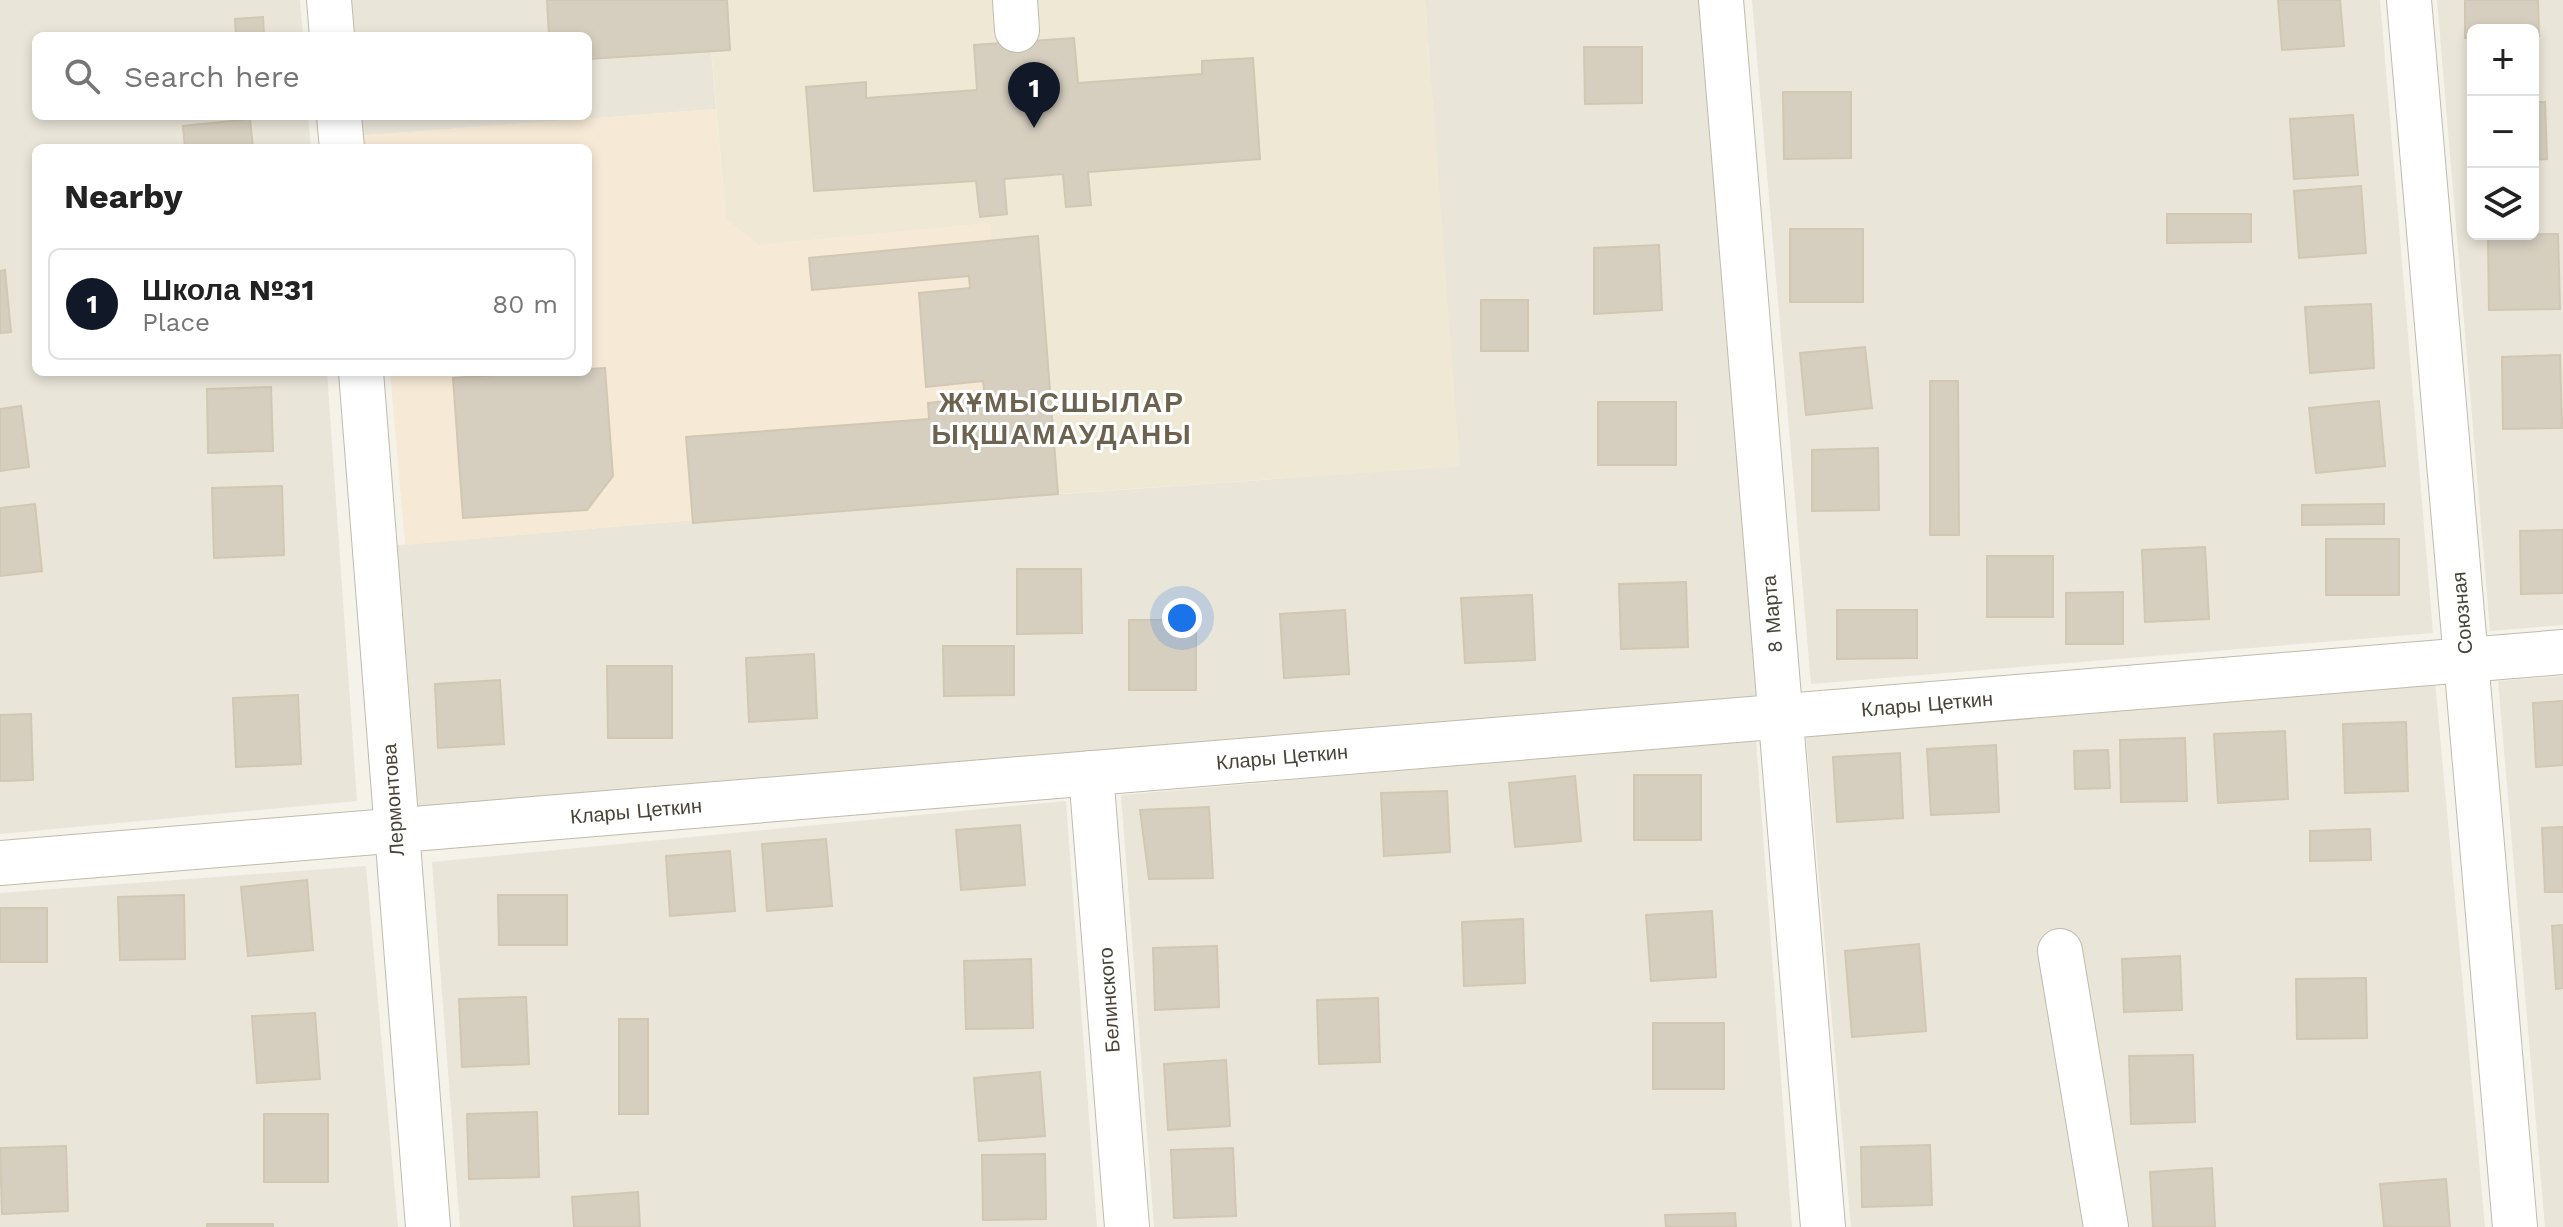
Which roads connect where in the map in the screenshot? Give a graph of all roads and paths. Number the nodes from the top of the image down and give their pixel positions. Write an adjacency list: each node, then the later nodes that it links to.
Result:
1 (329, 0): 4 (street)
2 (1721, 0): 10 (street, 8 Марта)
3 (2409, 0): 9 (street, Союзная)
4 (332, 32)
5 (339, 120): 6 (street)
6 (342, 144)
7 (361, 376): 12 (street, Лермонтова)
8 (2563, 652): 9 (street, Клары Цеткин)
9 (2466, 660): 10 (street, Клары Цеткин); 19 (street, Союзная)
10 (1780, 716): 11 (street, Клары Цеткин); 17 (street, 8 Марта)
11 (1091, 773): 12 (street, Клары Цеткин); 16 (street, Белинского)
12 (395, 831): 13 (street, Клары Цеткин); 15 (street, Лермонтова)
13 (0, 863)
14 (2060, 951): 18 (street)
15 (428, 1227)
16 (1127, 1227)
17 (1823, 1227)
18 (2106, 1227)
19 (2515, 1227)

